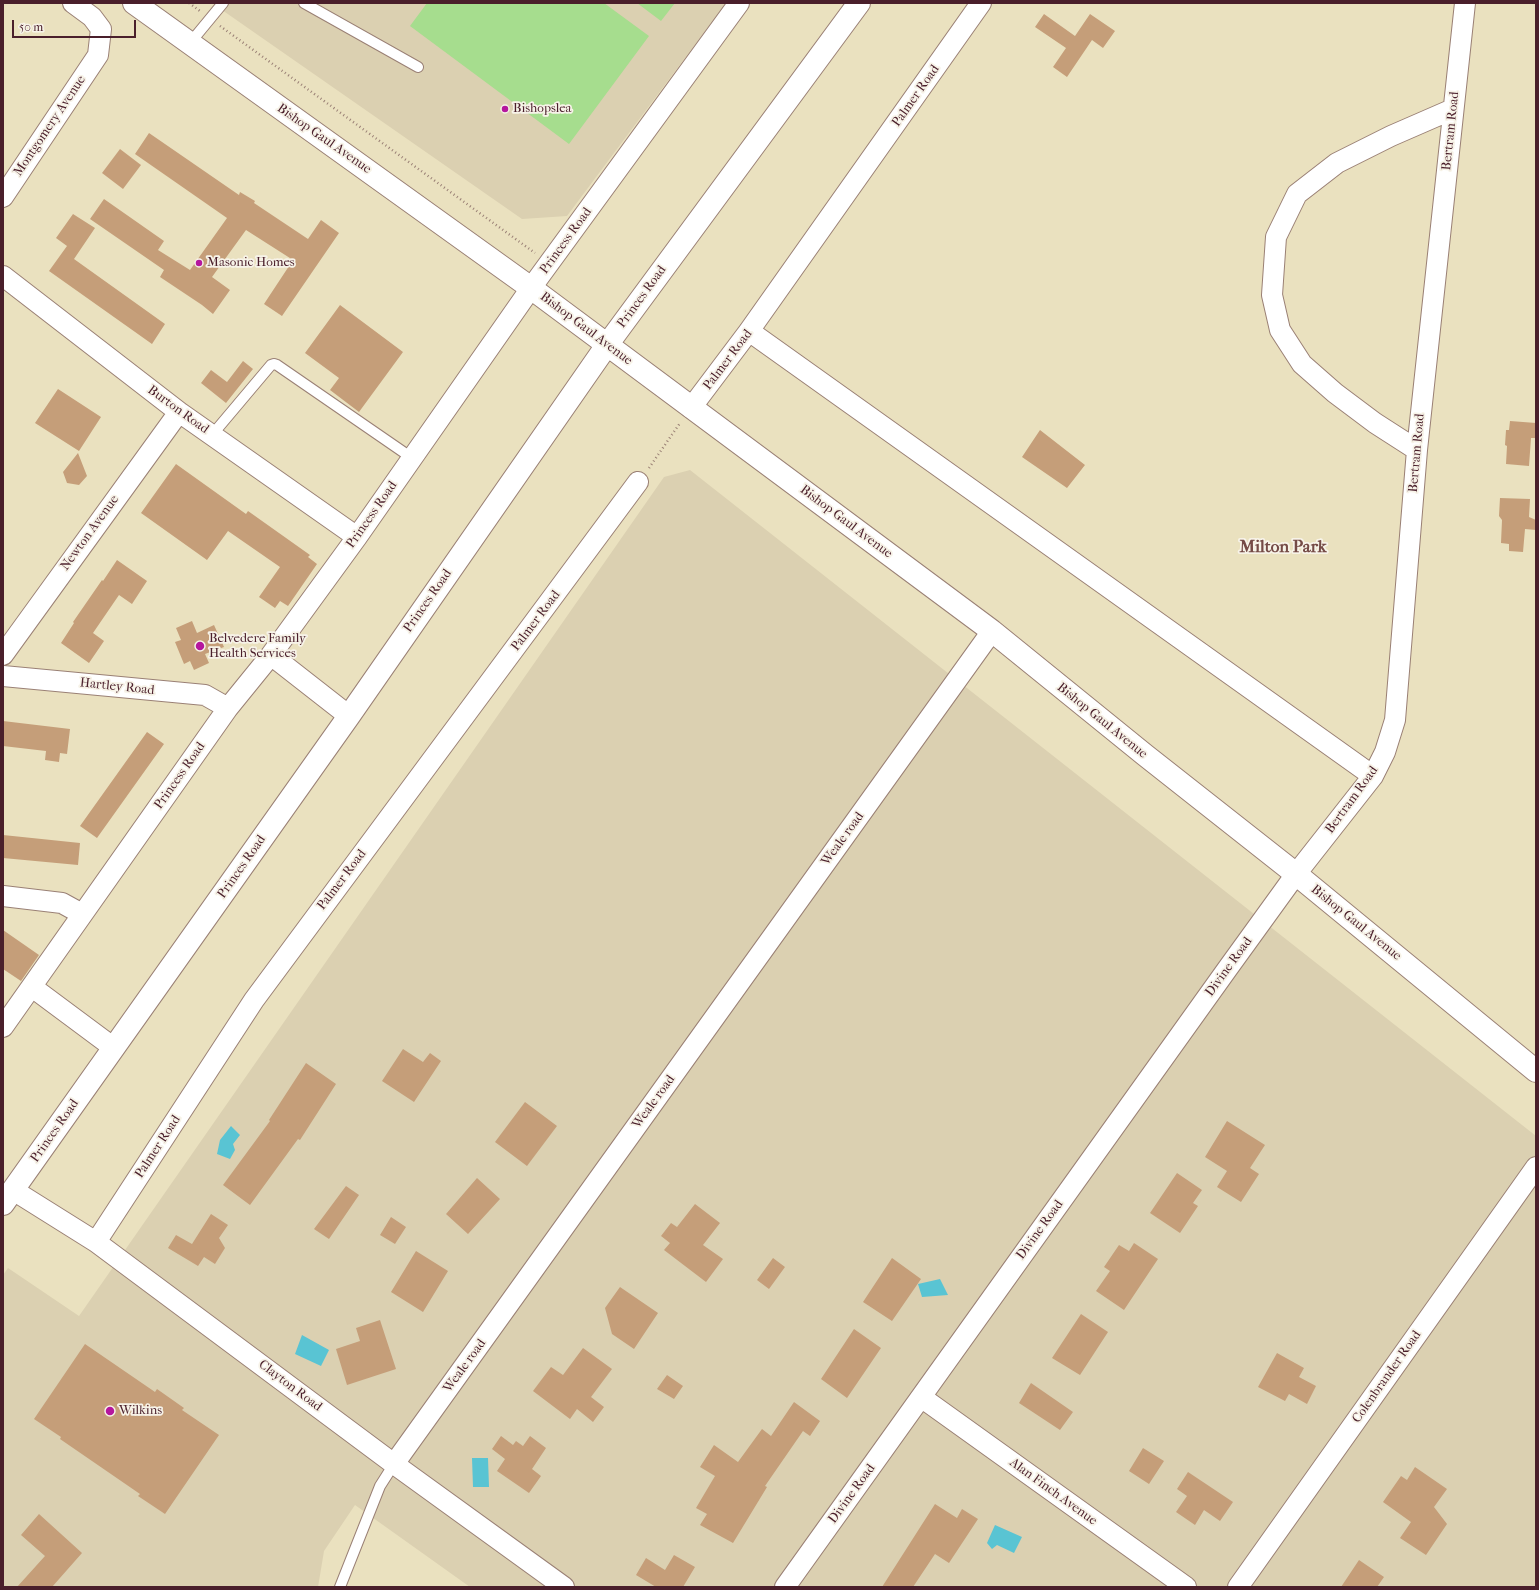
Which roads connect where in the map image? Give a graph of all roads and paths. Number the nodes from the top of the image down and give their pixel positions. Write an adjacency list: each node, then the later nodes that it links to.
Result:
1 (73, 3): 14 (street, Montgomery Avenue)
2 (134, 3): 11 (main road, Bishop Gaul Avenue)
3 (189, 3): 10 (path)
4 (223, 3): 10 (lane)
5 (304, 3): 12 (lane)
6 (740, 3): 15 (street, Princess Road)
7 (859, 3): 19 (main road, Princes Road)
8 (981, 3): 18 (street, Palmer Road)
9 (1465, 3): 13 (street, Bertram Road)
10 (210, 19): 11 (lane); 15 (path)
11 (190, 43): 17 (main road, Bishop Gaul Avenue)
12 (418, 67)
13 (1453, 109): 23 (street, Bertram Road); 23 (street)
14 (3, 197)
15 (550, 264): 17 (street, Princess Road)
16 (3, 276): 21 (street, Burton Road)
17 (531, 288): 19 (main road, Bishop Gaul Avenue); 24 (street, Princess Road)
18 (749, 331): 20 (street, Palmer Road); 33 (street)
19 (607, 345): 20 (main road, Bishop Gaul Avenue); 32 (main road, Princes Road)
20 (691, 408): 25 (path); 27 (main road, Bishop Gaul Avenue)
21 (179, 412): 22 (street, Burton Road); 28 (street, Newton Avenue)
22 (212, 435): 24 (lane); 26 (street, Burton Road)
23 (1416, 450): 33 (street, Bertram Road)
24 (412, 458): 26 (street, Princess Road)
25 (638, 482): 43 (street, Palmer Road)
26 (357, 536): 29 (street, Princess Road)
27 (992, 631): 34 (main road, Bishop Gaul Avenue); 45 (street, Weale road)
28 (3, 655)
29 (271, 655): 31 (street, Princess Road); 32 (street)
30 (3, 676): 31 (street, Hartley Road)
31 (228, 708): 36 (street, Princess Road)
32 (349, 716): 39 (main road, Princes Road)
33 (1373, 776): 34 (street, Bertram Road)
34 (1296, 874): 40 (main road, Bishop Gaul Avenue); 44 (street, Divine Road)
35 (3, 896): 36 (street)
36 (82, 914): 37 (street, Princess Road)
37 (32, 987): 38 (street, Princess Road); 39 (street)
38 (3, 1027)
39 (114, 1048): 42 (main road, Princes Road)
40 (1536, 1071)
41 (1536, 1167): 50 (street, Colenbrander Road)
42 (8, 1197): 43 (street, Clayton Road)
43 (96, 1242): 45 (street, Clayton Road)
44 (921, 1398): 48 (street, Divine Road); 49 (street, Alan Finch Avenue)
45 (394, 1464): 46 (lane, Weale road); 47 (street, Clayton Road)
46 (340, 1587)
47 (564, 1587)
48 (785, 1587)
49 (1186, 1587)
50 (1238, 1587)

